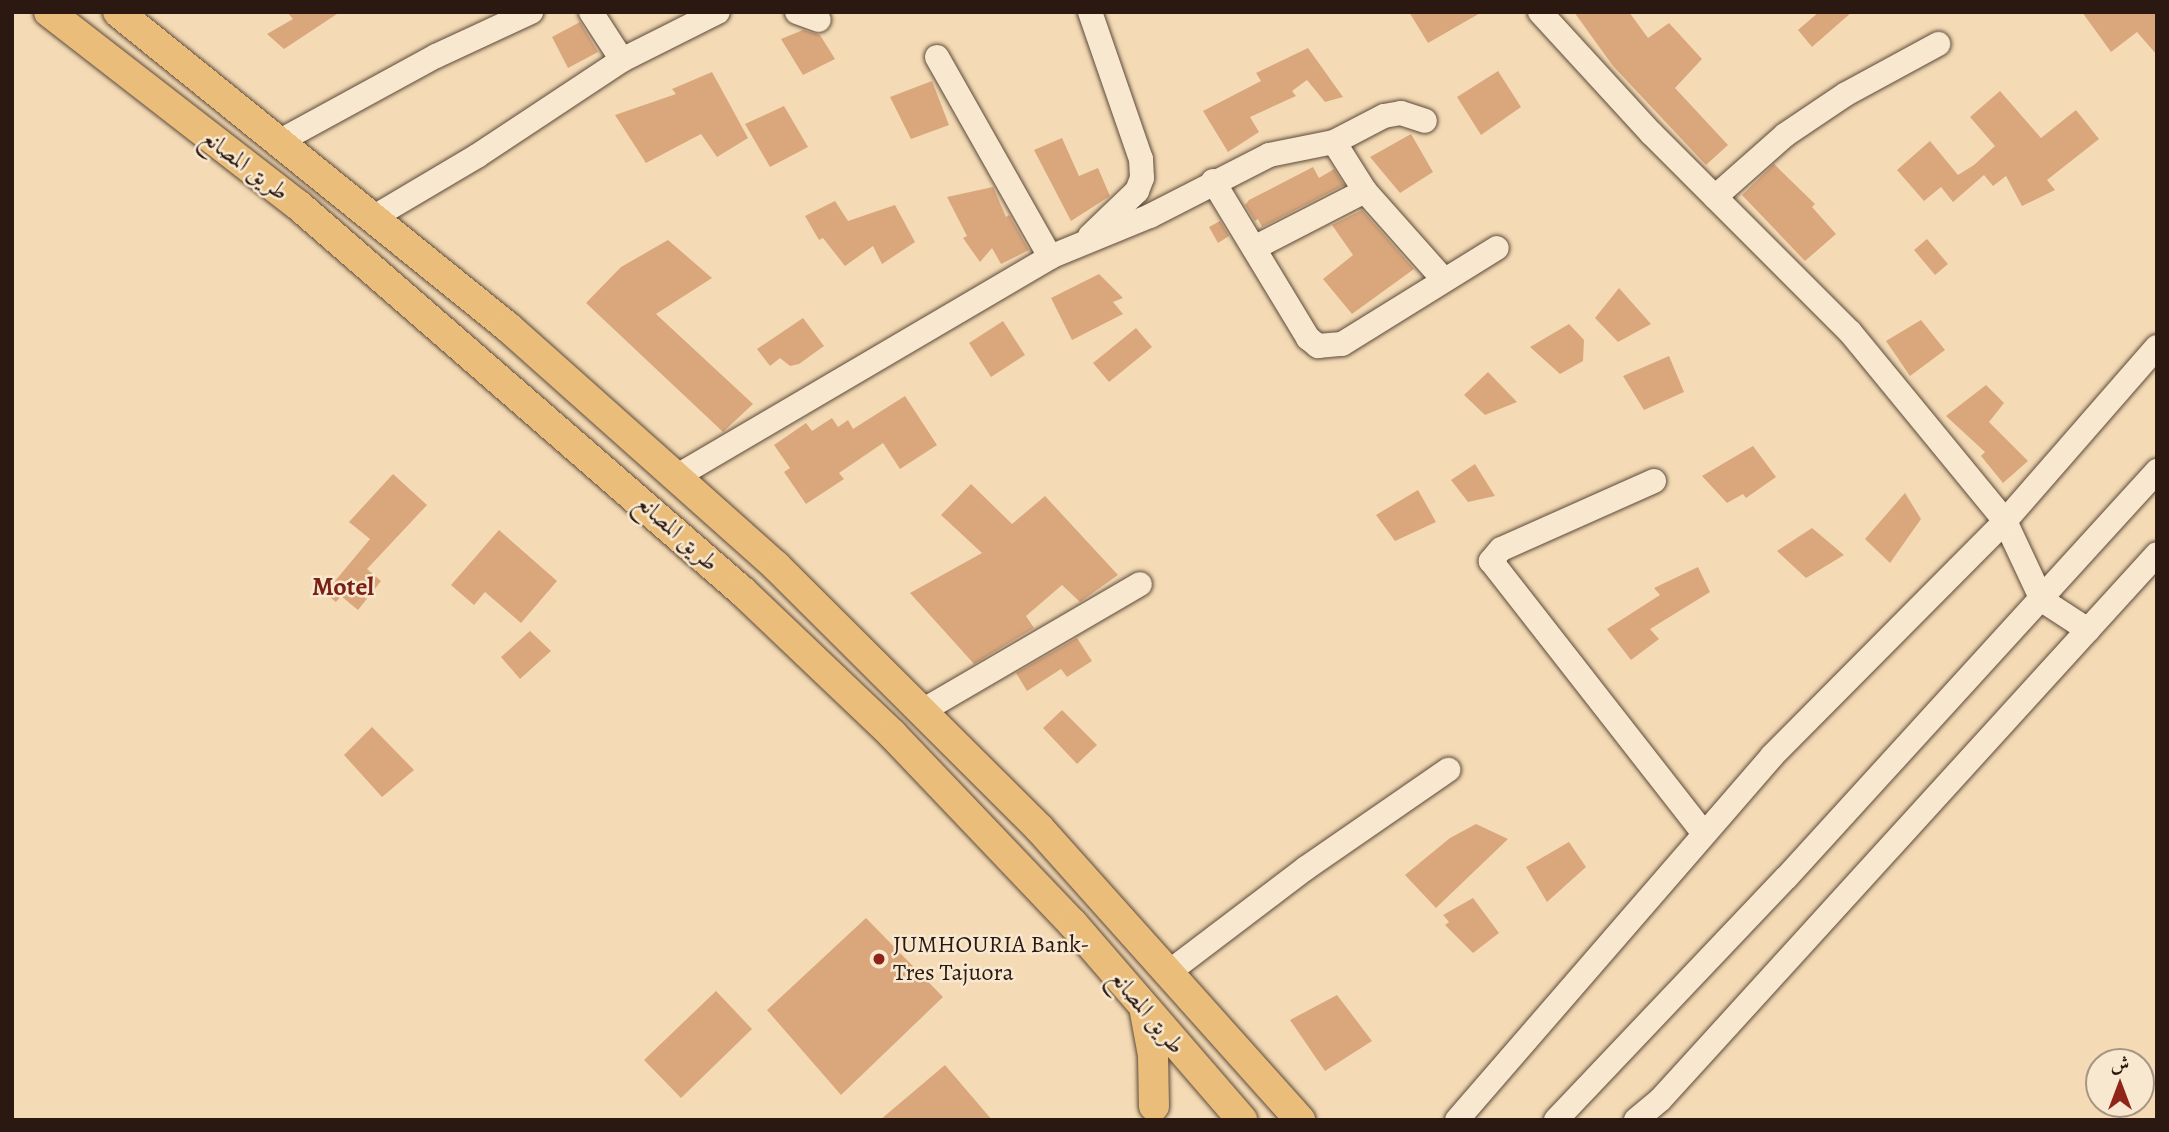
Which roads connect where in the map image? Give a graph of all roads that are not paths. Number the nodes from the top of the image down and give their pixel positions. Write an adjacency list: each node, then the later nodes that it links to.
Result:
1 (49, 12): 36 (main road, طريق المصانع)
2 (118, 12): 12 (main road, طريق المصانع)
3 (531, 12): 12 (street)
4 (591, 12): 10 (street)
5 (718, 12): 10 (street)
6 (1090, 12): 18 (street)
7 (1540, 12): 16 (street)
8 (1938, 44): 16 (street)
9 (937, 57): 21 (street)
10 (622, 60): 17 (street)
11 (1425, 121): 13 (street)
12 (280, 141): 17 (main road, طريق المصانع)
13 (1334, 142): 14 (street); 15 (street)
14 (1213, 181): 18 (street); 19 (street)
15 (1365, 191): 19 (street); 22 (street)
16 (1715, 197): 27 (street)
17 (374, 217): 25 (main road, طريق المصانع)
18 (1082, 243): 21 (street)
19 (1254, 248): 22 (street)
20 (1497, 248): 22 (street)
21 (1050, 257): 25 (street)
22 (1444, 280)
23 (2157, 347): 27 (street)
24 (2157, 471): 30 (street)
25 (679, 475): 32 (main road, طريق المصانع)
26 (1654, 481): 34 (street)
27 (2005, 521): 30 (street); 34 (street)
28 (2157, 554): 31 (street)
29 (1140, 584): 32 (street)
30 (2042, 600): 31 (street); 41 (street)
31 (2088, 630): 42 (street)
32 (922, 711): 35 (main road, طريق المصانع)
33 (1448, 770): 35 (street)
34 (1704, 834): 40 (street)
35 (1169, 972): 39 (main road, طريق المصانع)
36 (1144, 1008): 37 (main road); 38 (main road, طريق المصانع)
37 (1154, 1106)
38 (1242, 1120)
39 (1300, 1120)
40 (1457, 1120)
41 (1556, 1120)
42 (1636, 1120)

